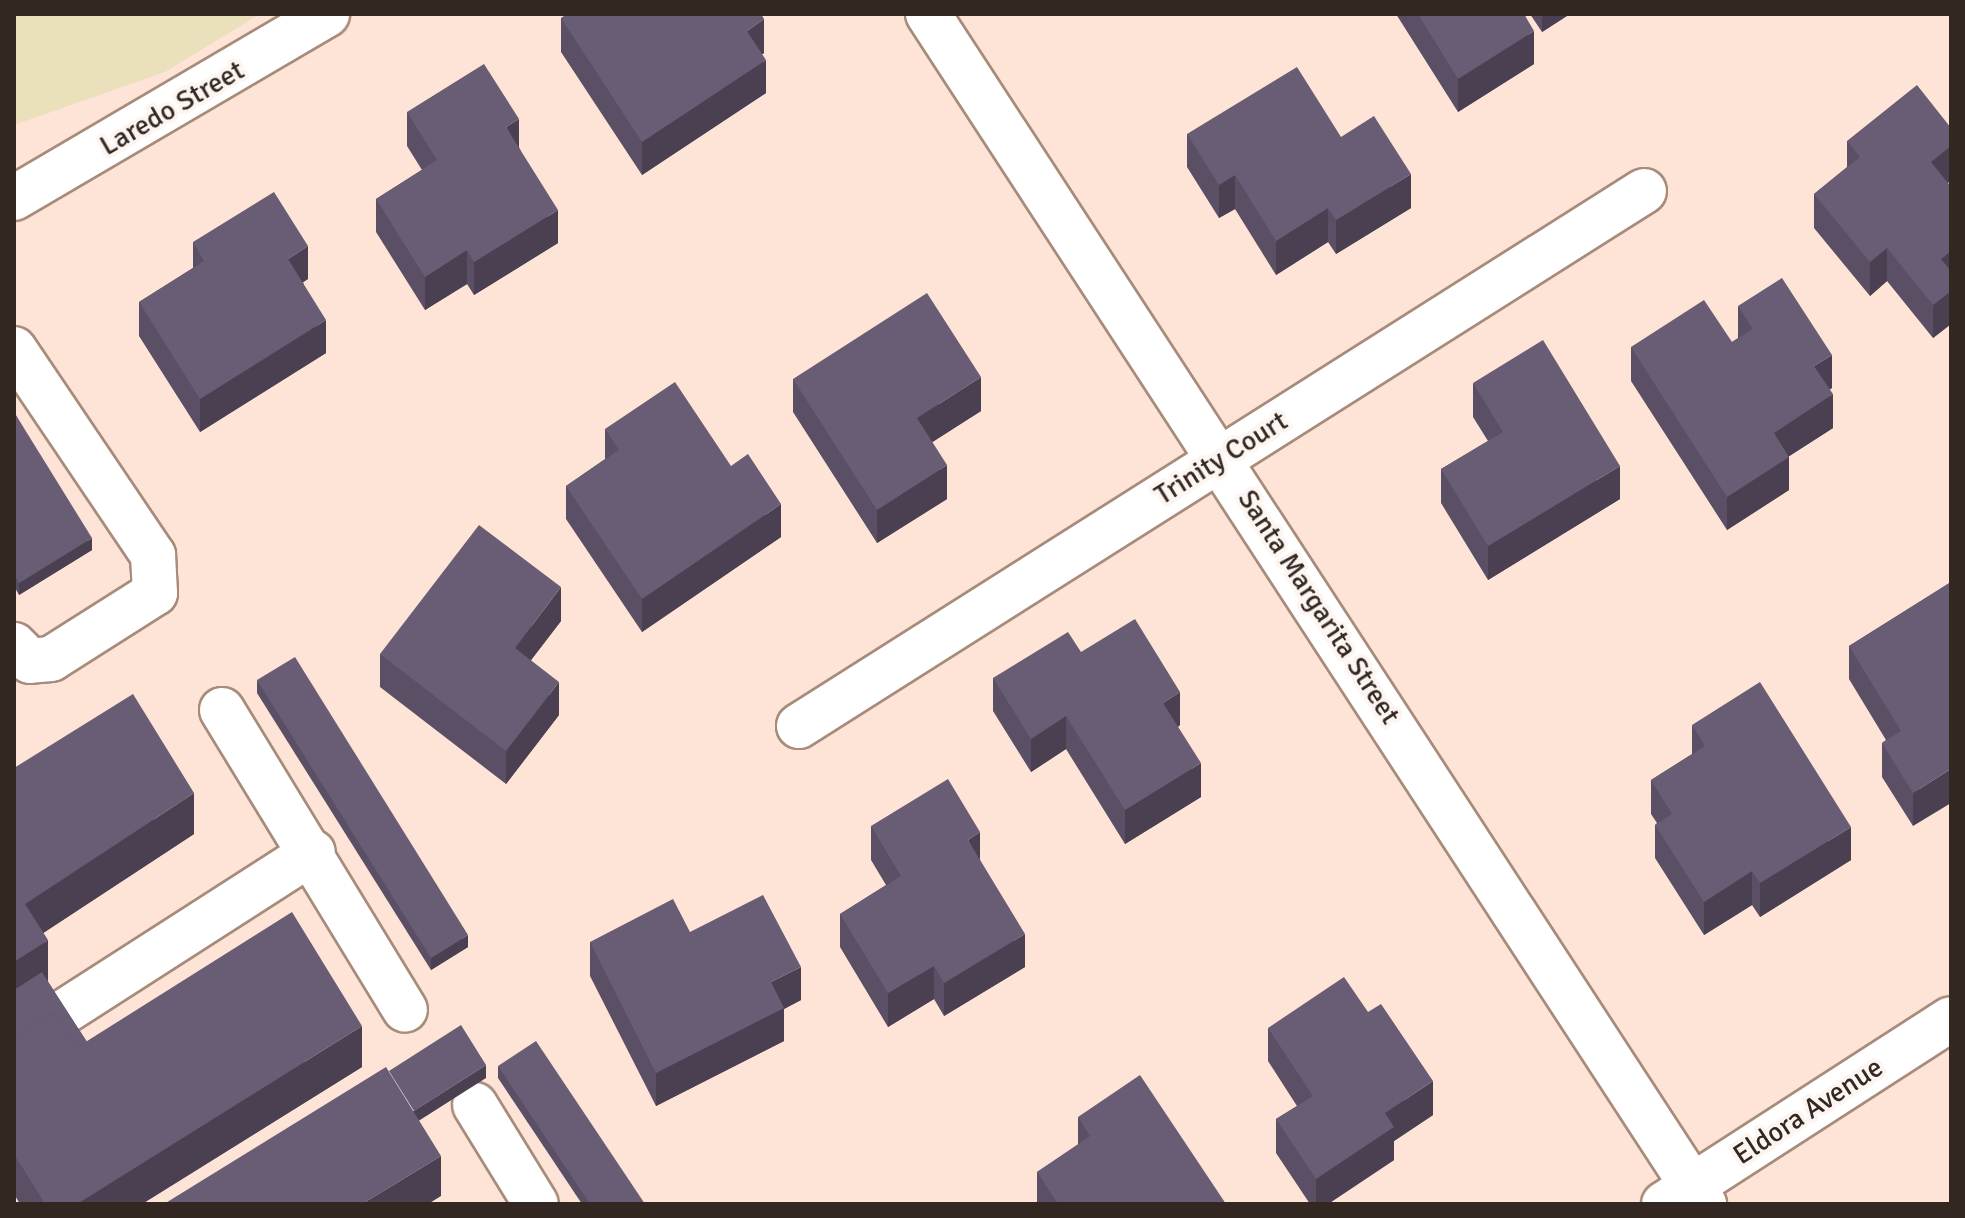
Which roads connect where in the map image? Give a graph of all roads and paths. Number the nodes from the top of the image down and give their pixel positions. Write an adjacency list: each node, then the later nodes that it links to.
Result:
1 (327, 14): 4 (street, Laredo Street)
2 (928, 14): 6 (street, Santa Margarita Street)
3 (1644, 191): 6 (street, Trinity Court)
4 (14, 198)
5 (14, 349): 7 (street)
6 (1222, 458): 9 (street, Trinity Court); 15 (street, Santa Margarita Street)
7 (14, 645)
8 (222, 710): 10 (street)
9 (799, 726)
10 (313, 852): 11 (street); 13 (street)
11 (405, 1010)
12 (1951, 1019): 15 (street, Eldora Avenue)
13 (14, 1044)
14 (475, 1105): 16 (street)
15 (1687, 1198)
16 (536, 1204)

